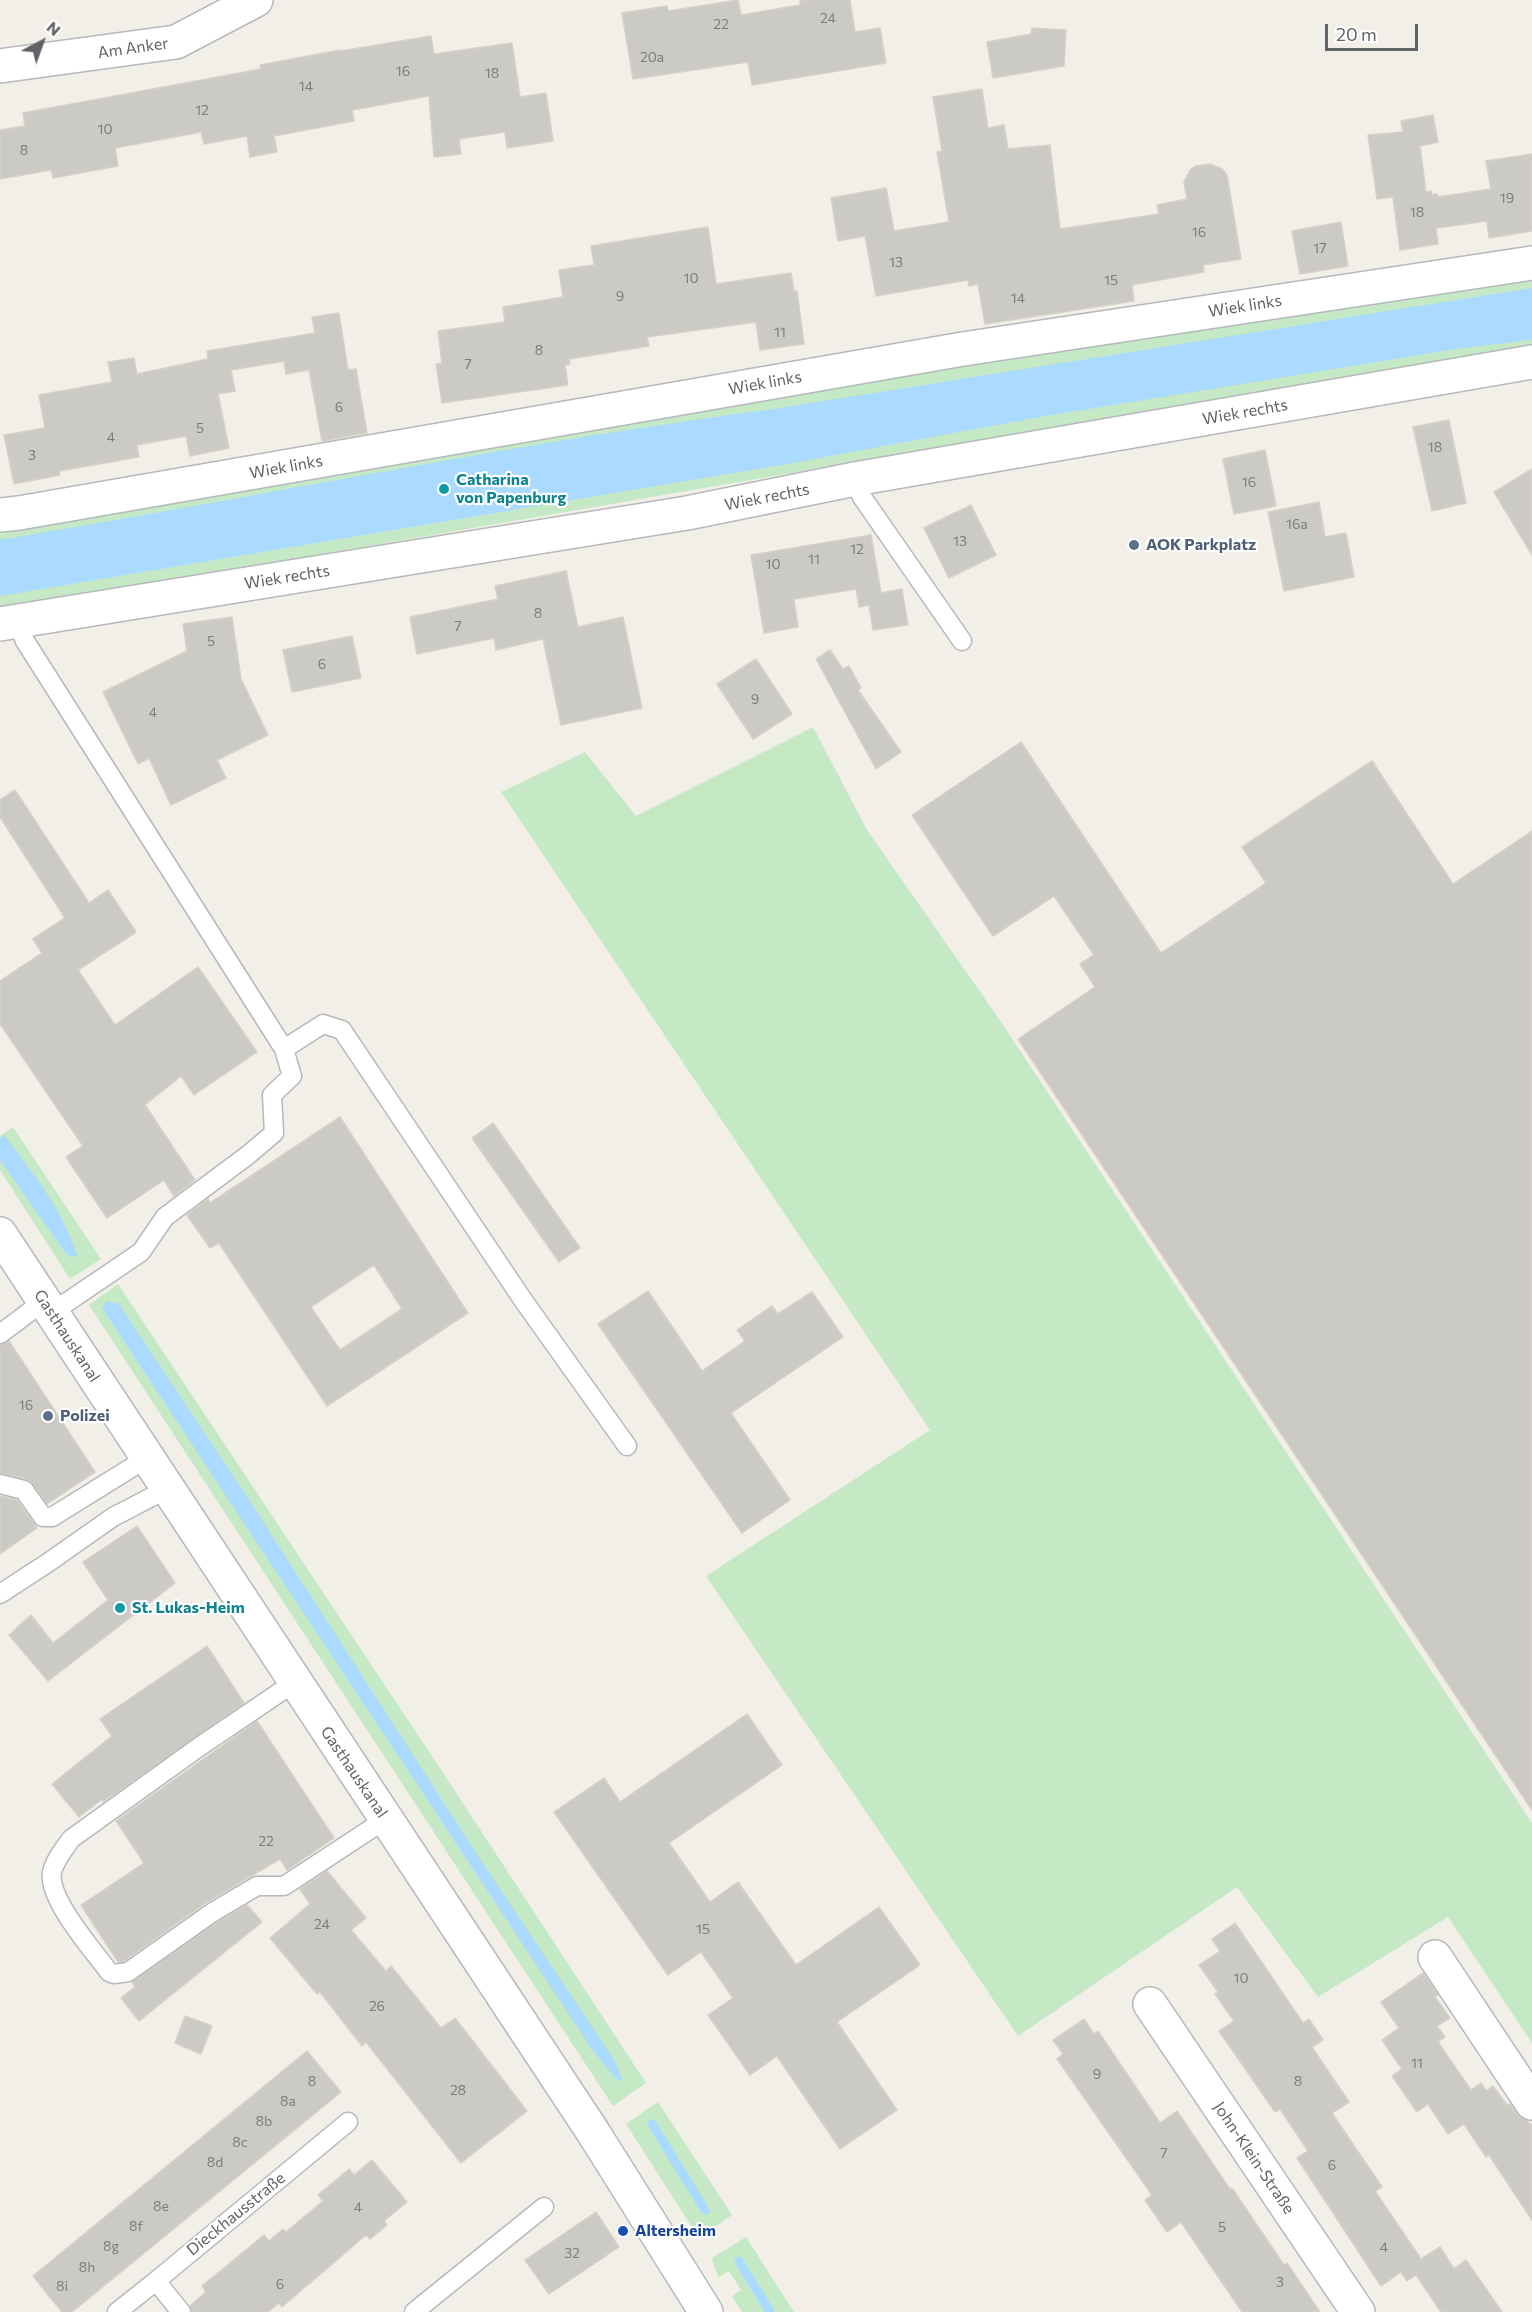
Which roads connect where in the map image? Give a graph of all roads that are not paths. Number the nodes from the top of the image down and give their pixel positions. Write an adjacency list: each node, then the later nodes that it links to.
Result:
1 (256, 0): 2 (street, Am Anker)
2 (0, 66)
3 (1532, 263): 6 (street, Wiek links)
4 (1532, 362): 5 (street, Wiek rechts)
5 (855, 480): 7 (street, Wiek rechts); 8 (lane)
6 (0, 514)
7 (8, 622): 9 (lane)
8 (962, 641)
9 (284, 1049): 11 (lane); 13 (lane)
10 (0, 1233): 11 (street, Gasthauskanal)
11 (47, 1307): 12 (lane); 14 (street, Gasthauskanal)
12 (0, 1334)
13 (627, 1446)
14 (147, 1458): 15 (lane); 16 (street, Gasthauskanal)
15 (0, 1484)
16 (167, 1489): 17 (lane); 18 (street, Gasthauskanal)
17 (0, 1593)
18 (295, 1682): 19 (street, Gasthauskanal); 19 (lane)
19 (386, 1819): 29 (street, Gasthauskanal)
20 (1435, 1957): 22 (street)
21 (1150, 2004): 30 (street, John-Klein-Straße)
22 (1532, 2103)
23 (348, 2122): 25 (lane, Dieckhausstraße)
24 (544, 2207): 28 (lane)
25 (156, 2281): 26 (lane, Dieckhausstraße); 27 (lane)
26 (117, 2312)
27 (181, 2312)
28 (414, 2312)
29 (706, 2312)
30 (1358, 2312)

